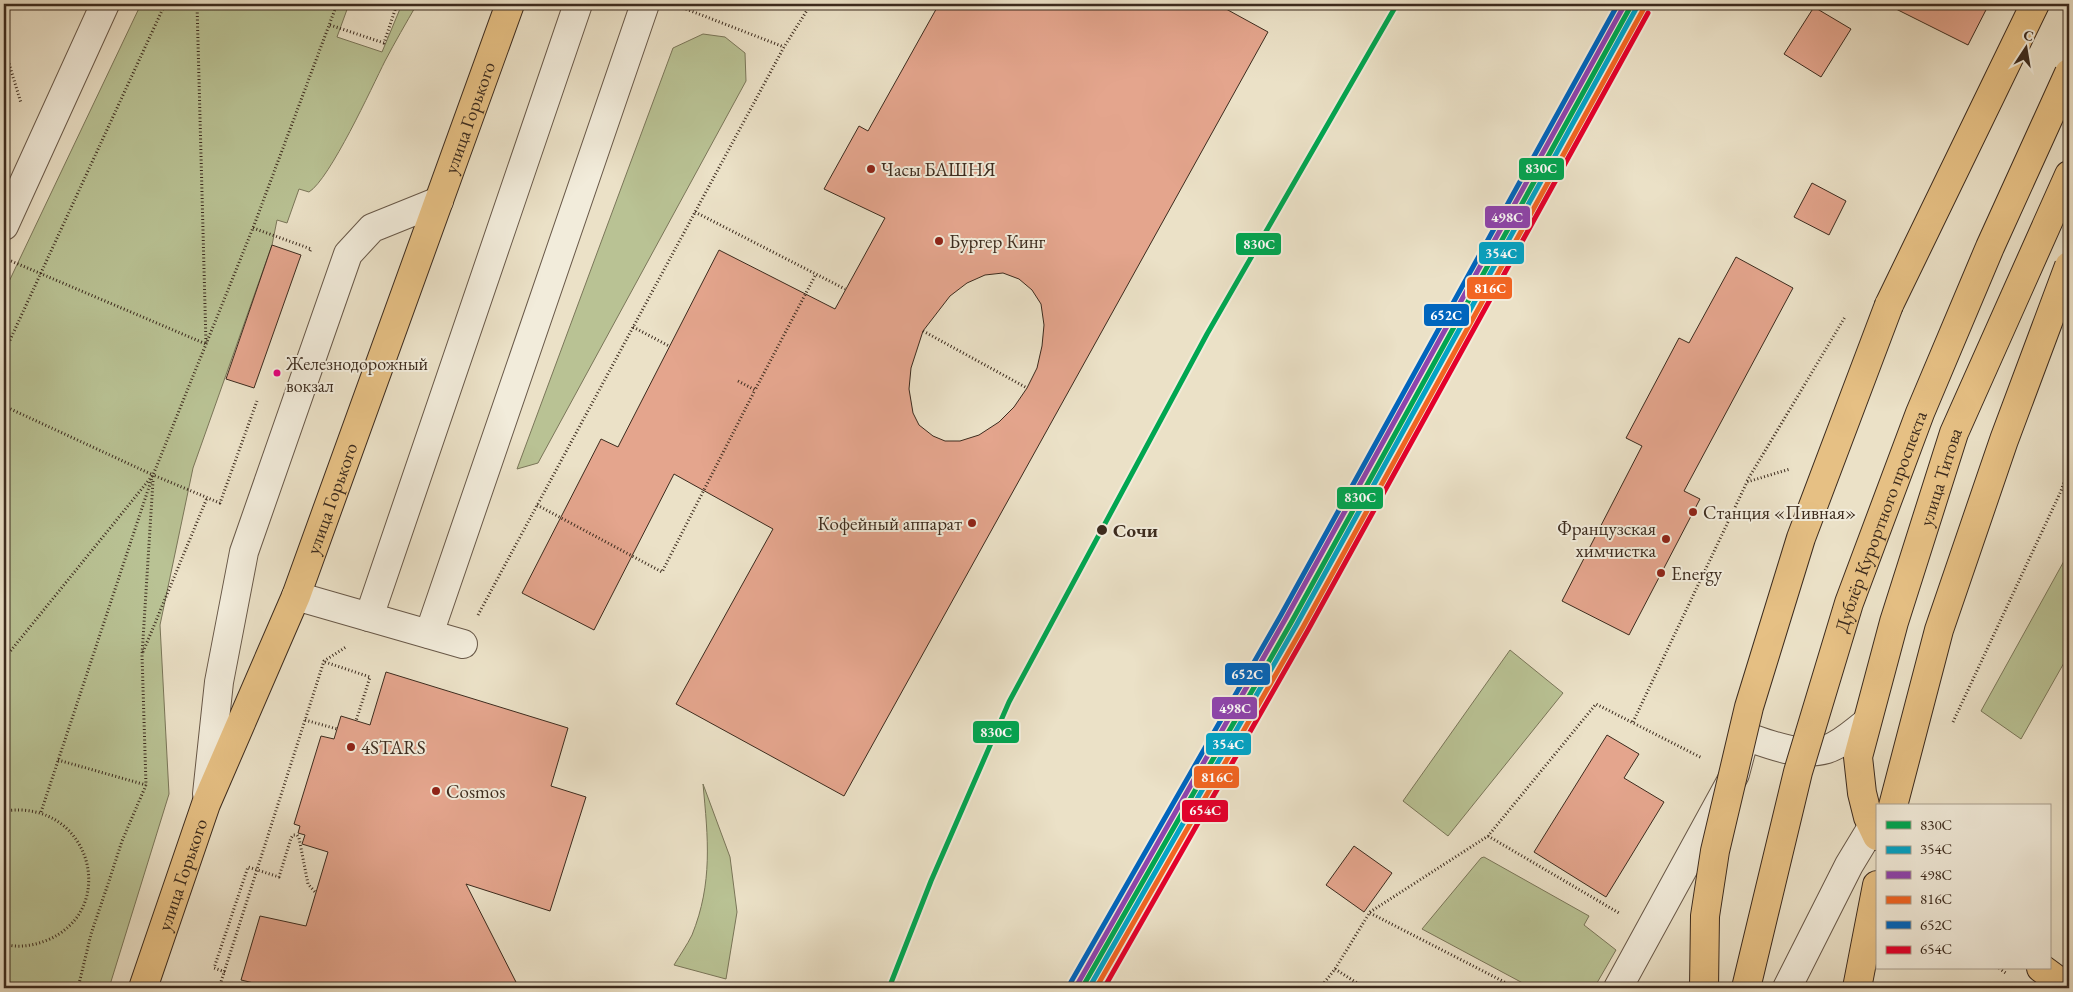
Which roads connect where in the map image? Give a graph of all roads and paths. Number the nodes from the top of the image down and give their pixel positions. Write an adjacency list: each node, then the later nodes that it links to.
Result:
1 (105, 4): 20 (street)
2 (165, 4): 25 (path)
3 (197, 4): 30 (path)
4 (338, 4): 12 (path)
5 (397, 4): 12 (path)
6 (510, 4): 18 (main road, улица Горького)
7 (578, 4): 44 (street)
8 (645, 4): 45 (street)
9 (811, 4): 13 (path)
10 (2035, 4): 80 (main road, bridge)
11 (686, 9): 13 (path)
12 (330, 25): 21 (path)
13 (784, 47): 19 (path)
14 (7, 57): 16 (path)
15 (2069, 73): 81 (main road, Дублёр Курортного проспекта, bridge)
16 (22, 108)
17 (2069, 175): 52 (main road, улица Титова)
18 (439, 201): 43 (main road, улица Горького); 58 (street)
19 (695, 212): 26 (path); 28 (path)
20 (4, 226)
21 (253, 228): 23 (path); 30 (path)
22 (4, 258): 25 (path)
23 (307, 258)
24 (2069, 266): 59 (main road, bridge)
25 (41, 274): 30 (path); 32 (path)
26 (816, 274): 27 (path); 35 (path)
27 (846, 289)
28 (633, 327): 31 (path); 42 (path)
29 (923, 331): 34 (path)
30 (206, 344): 40 (path)
31 (670, 346)
32 (4, 353)
33 (738, 381): 35 (path)
34 (1027, 388)
35 (755, 390): 42 (path)
36 (258, 398): 41 (path)
37 (4, 406): 40 (path)
38 (1791, 468): 51 (path)
39 (2069, 468): 53 (path)
40 (153, 475): 41 (path); 47 (path); 48 (path); 55 (path)
41 (207, 498): 47 (path)
42 (538, 505): 46 (path)
43 (296, 596): 44 (street); 58 (main road, улица Горького)
44 (369, 617): 45 (street)
45 (429, 634): 46 (street)
46 (462, 644)
47 (142, 655): 57 (path)
48 (4, 659)
49 (305, 720): 50 (path); 54 (path); 64 (path)
50 (356, 720)
51 (1633, 722): 56 (path); 63 (path)
52 (1866, 723): 56 (street); 62 (main road, улица Титова)
53 (1953, 723)
54 (337, 729)
55 (58, 760): 57 (path); 61 (path)
56 (1735, 774): 79 (street)
57 (146, 785): 73 (path)
58 (206, 804): 74 (main road, улица Горького)
59 (1894, 804)
60 (4, 811): 61 (path)
61 (41, 812): 69 (path)
62 (1874, 832): 82 (street)
63 (1488, 836): 67 (path); 68 (path)
64 (257, 870): 66 (path); 72 (path); 72 (path)
65 (1876, 890): 83 (main road)
66 (315, 892)
67 (1370, 912): 70 (path); 78 (path)
68 (1622, 915)
69 (4, 944)
70 (1335, 969): 76 (path); 77 (path)
71 (2044, 970): 84 (main road)
72 (224, 972): 75 (path)
73 (78, 988)
74 (143, 988)
75 (219, 988)
76 (1320, 988)
77 (1365, 988)
78 (1516, 988)
79 (1618, 988)
80 (1704, 988)
81 (1746, 988)
82 (1787, 988)
83 (1857, 988)
84 (2068, 988)

